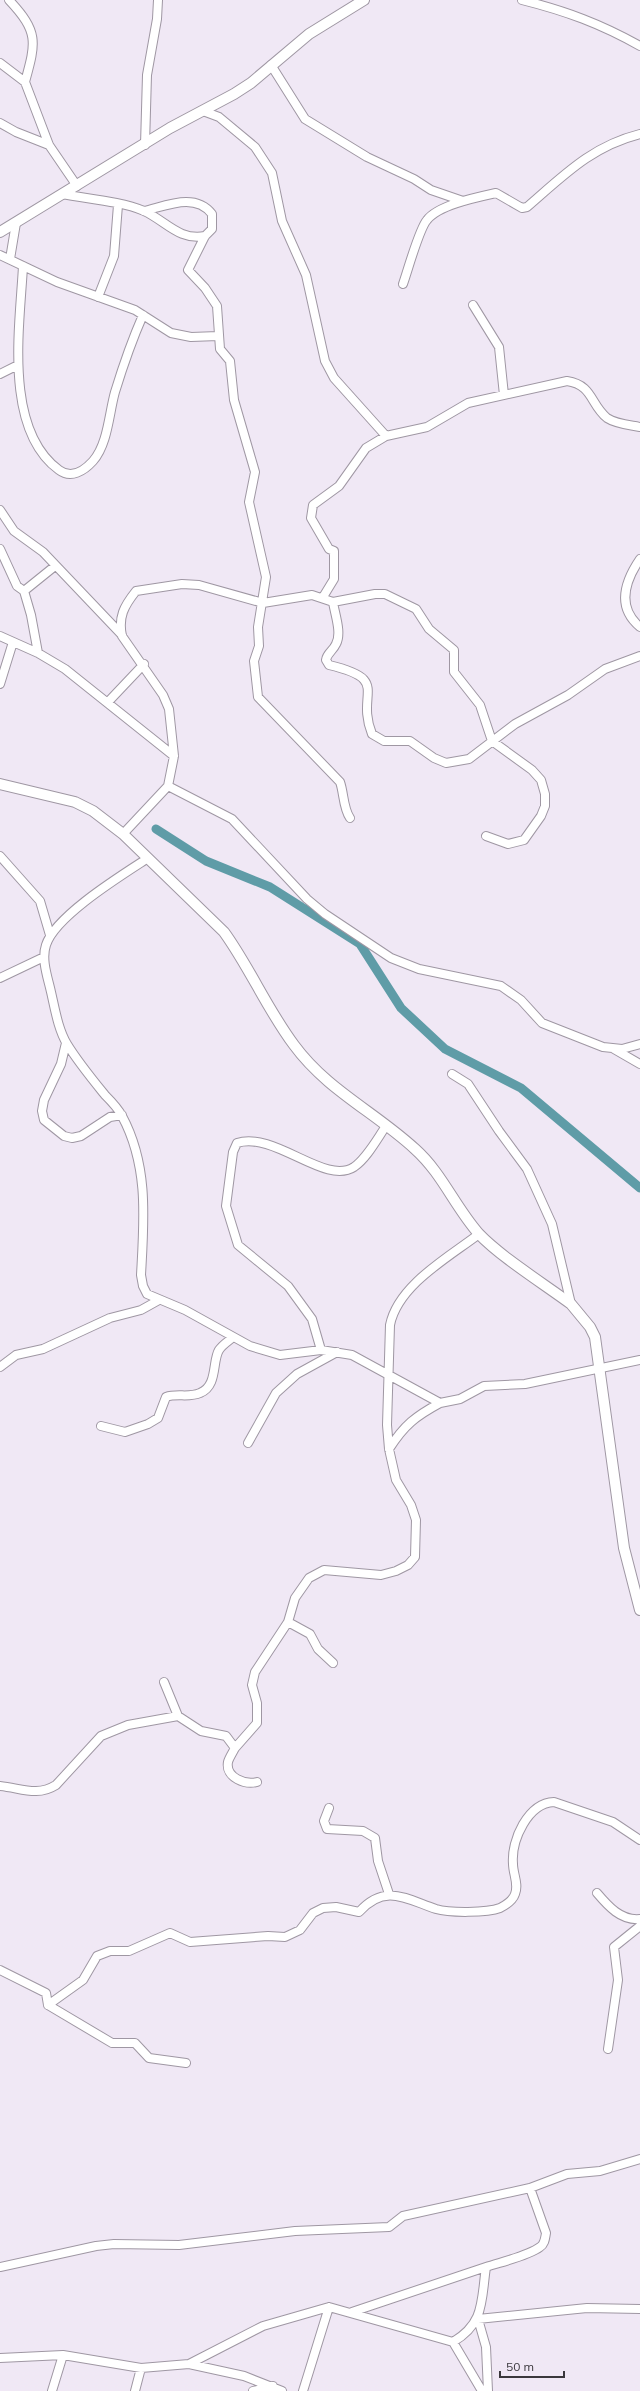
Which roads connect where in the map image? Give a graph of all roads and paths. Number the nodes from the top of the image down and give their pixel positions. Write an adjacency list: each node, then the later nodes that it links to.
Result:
1 (9, 0): 8 (street)
2 (158, 0): 13 (street)
3 (364, 0): 7 (street)
4 (522, 0): 5 (street)
5 (640, 46)
6 (0, 63): 8 (street)
7 (272, 65): 9 (street); 16 (street)
8 (25, 82): 12 (street)
9 (203, 111): 13 (street); 34 (street)
10 (0, 123): 12 (street)
11 (640, 134): 16 (street)
12 (49, 145): 14 (street)
13 (144, 145): 14 (street)
14 (77, 186): 15 (street)
15 (62, 194): 17 (street); 19 (street)
16 (463, 201): 25 (street)
17 (118, 205): 18 (street); 26 (street)
18 (144, 211): 21 (street); 21 (street)
19 (16, 223): 20 (street); 23 (street)
20 (0, 232)
21 (205, 236): 29 (street)
22 (0, 255): 23 (street)
23 (10, 259): 24 (street)
24 (23, 266): 26 (street); 30 (street)
25 (403, 284)
26 (98, 297): 28 (street)
27 (473, 305): 32 (street)
28 (143, 315): 29 (street); 30 (street)
29 (218, 336): 42 (street)
30 (18, 365): 31 (street)
31 (0, 374)
32 (504, 395): 33 (street); 34 (street)
33 (640, 427)
34 (386, 436): 40 (street)
35 (0, 510): 38 (street)
36 (0, 548): 39 (street)
37 (640, 559): 43 (street)
38 (55, 566): 39 (street); 45 (street)
39 (24, 591): 47 (street)
40 (323, 597): 41 (street); 42 (street)
41 (333, 602): 52 (street); 52 (street)
42 (263, 603): 45 (street); 56 (street)
43 (640, 627)
44 (0, 636): 46 (street)
45 (122, 636): 49 (street)
46 (13, 642): 47 (street); 50 (street)
47 (38, 653): 51 (street)
48 (640, 656): 52 (street)
49 (144, 664): 51 (street); 53 (street)
50 (0, 684)
51 (108, 702): 53 (street)
52 (492, 741): 58 (street)
53 (174, 756): 55 (street)
54 (0, 784): 57 (street)
55 (168, 786): 57 (street); 66 (street)
56 (350, 818)
57 (123, 834): 60 (street)
58 (486, 836)
59 (0, 856): 61 (street)
60 (148, 858): 61 (street); 70 (street)
61 (50, 935): 62 (street)
62 (44, 957): 63 (street); 64 (street)
63 (0, 978)
64 (66, 1043): 69 (street); 69 (street)
65 (640, 1044): 66 (street)
66 (613, 1049): 67 (street)
67 (640, 1064)
68 (452, 1074): 73 (street)
69 (122, 1115): 72 (street)
70 (386, 1126): 71 (street); 75 (street)
71 (479, 1234): 73 (street); 80 (street)
72 (159, 1300): 74 (street); 78 (street)
73 (571, 1304): 79 (street)
74 (233, 1337): 75 (street); 82 (street)
75 (321, 1350): 76 (street)
76 (337, 1352): 80 (street); 83 (street)
77 (640, 1360): 79 (street)
78 (0, 1367)
79 (601, 1370): 81 (street); 85 (street)
80 (390, 1376): 81 (street); 84 (street)
81 (440, 1403): 84 (street)
82 (101, 1426)
83 (248, 1443)
84 (389, 1449): 87 (street)
85 (636, 1587): 86 (street)
86 (640, 1610)
87 (288, 1622): 88 (street); 91 (street)
88 (333, 1663)
89 (164, 1682): 90 (street)
90 (178, 1716): 91 (street); 93 (street)
91 (235, 1748): 92 (street)
92 (257, 1782)
93 (0, 1786)
94 (329, 1808): 97 (street)
95 (640, 1840): 97 (street)
96 (597, 1893): 98 (street)
97 (389, 1894): 101 (street)
98 (640, 1919)
99 (640, 1926): 102 (street)
100 (0, 1970): 101 (street)
101 (48, 2005): 103 (street)
102 (608, 2049)
103 (186, 2063)
104 (640, 2159): 105 (street)
105 (530, 2188): 106 (street); 107 (street)
106 (0, 2267)
107 (486, 2267): 110 (street); 111 (street)
108 (329, 2306): 110 (street); 115 (street); 122 (street)
109 (640, 2309): 111 (street)
110 (352, 2312): 112 (street)
111 (478, 2319): 112 (street); 124 (street)
112 (453, 2342): 123 (street)
113 (63, 2355): 114 (street); 116 (street); 118 (street)
114 (0, 2358)
115 (189, 2364): 116 (street); 117 (street)
116 (141, 2368): 119 (street)
117 (273, 2386): 120 (street); 121 (street)
118 (52, 2391)
119 (135, 2391)
120 (253, 2391)
121 (282, 2391)
122 (303, 2391)
123 (482, 2391)
124 (488, 2391)

